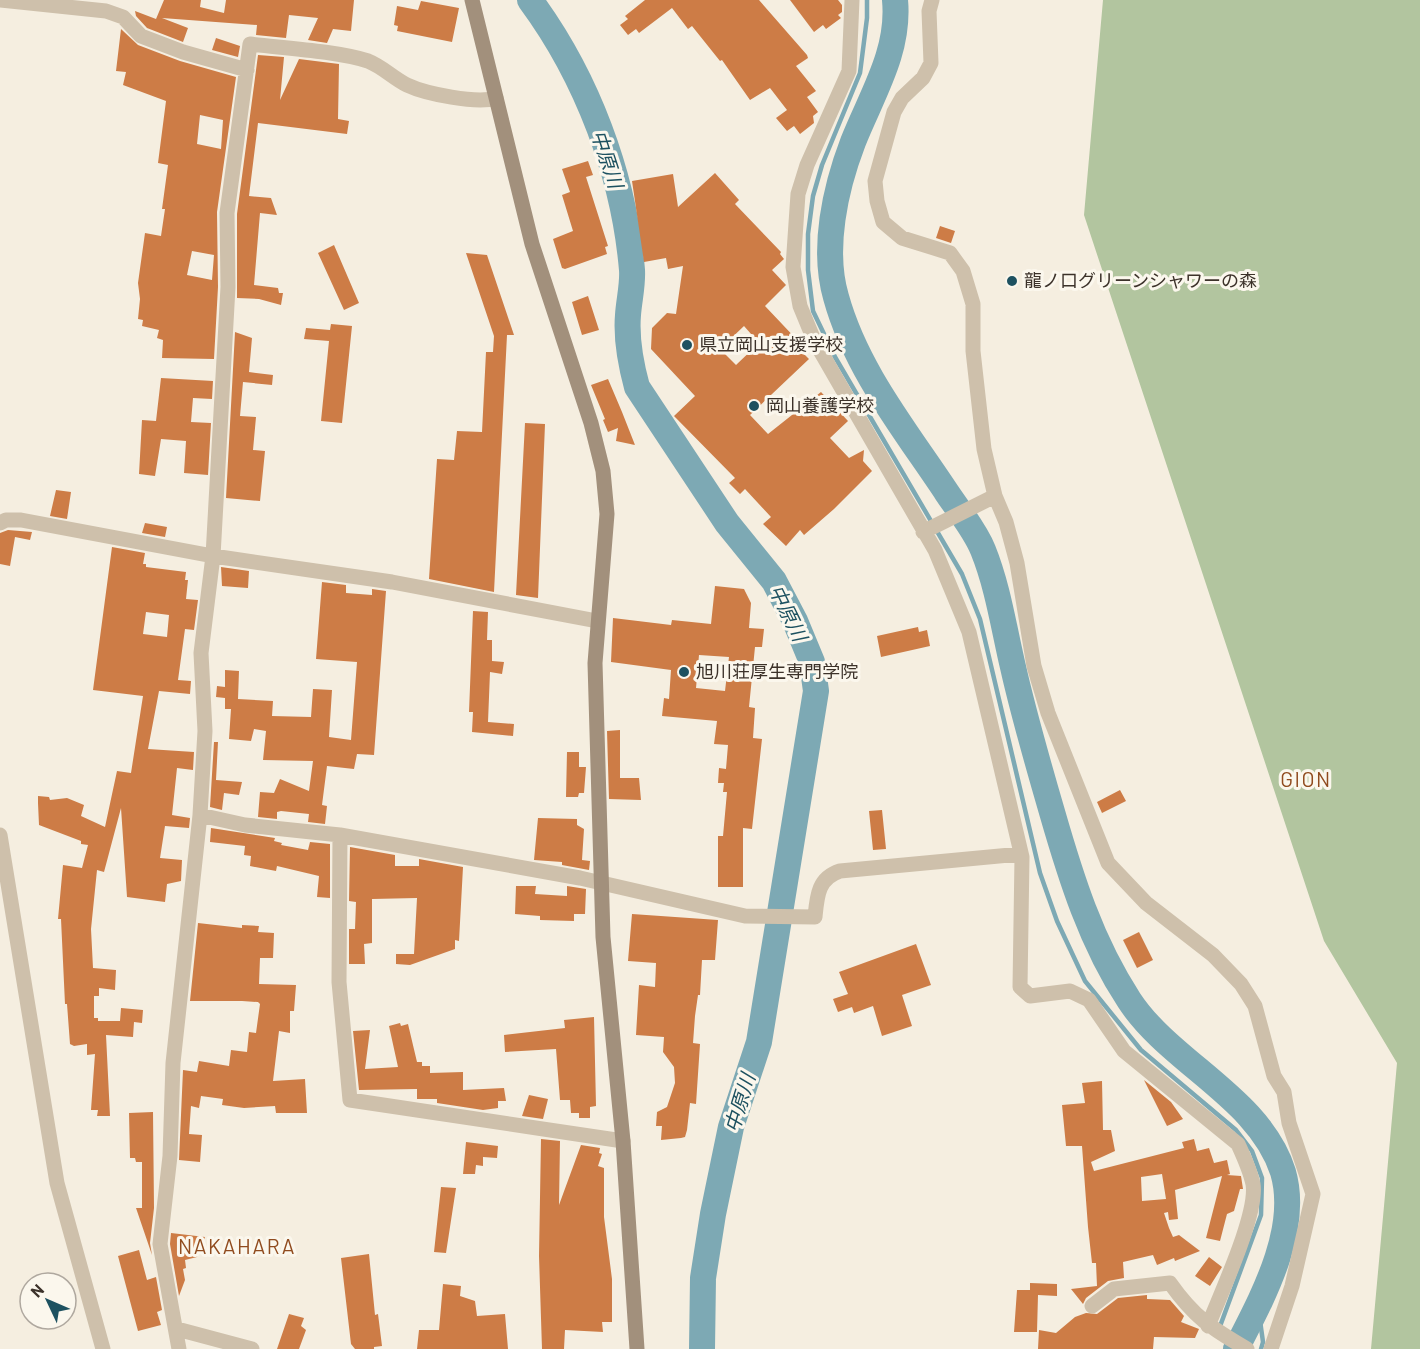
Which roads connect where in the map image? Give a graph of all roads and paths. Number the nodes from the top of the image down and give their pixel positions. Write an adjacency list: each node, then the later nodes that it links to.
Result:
1 (0, 0): 5 (street)
2 (472, 0): 6 (street)
3 (852, 0): 9 (street)
4 (932, 0): 7 (street)
5 (247, 70): 6 (street); 10 (street)
6 (496, 98): 11 (street)
7 (992, 497): 9 (street); 26 (street)
8 (0, 523): 10 (street)
9 (927, 530): 15 (street)
10 (213, 556): 11 (street); 12 (street)
11 (597, 621): 16 (street)
12 (200, 815): 14 (street); 20 (street)
13 (0, 835): 21 (street)
14 (340, 835): 16 (street); 17 (street)
15 (1022, 854): 16 (street); 19 (street)
16 (604, 882): 17 (street)
17 (623, 1141): 24 (street)
18 (1092, 1306): 19 (street)
19 (1211, 1328): 25 (street)
20 (177, 1329): 22 (street); 23 (street)
21 (103, 1349)
22 (179, 1349)
23 (252, 1349)
24 (637, 1349)
25 (1247, 1349)
26 (1271, 1349)

